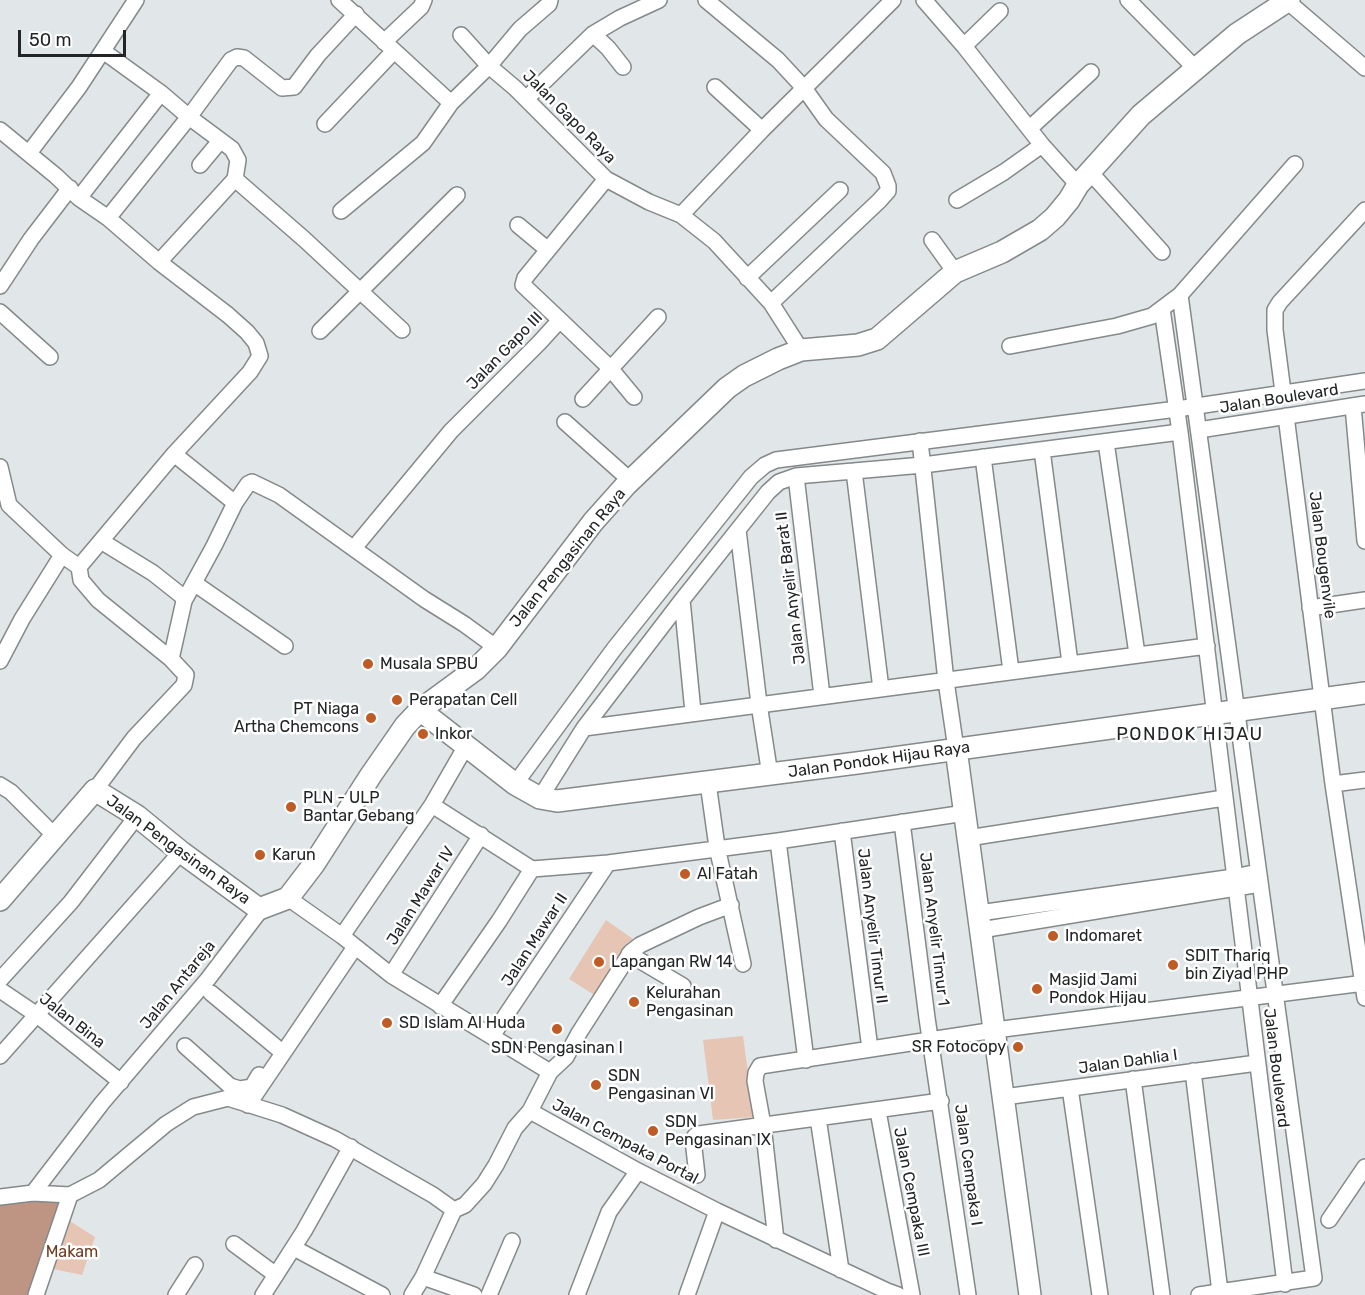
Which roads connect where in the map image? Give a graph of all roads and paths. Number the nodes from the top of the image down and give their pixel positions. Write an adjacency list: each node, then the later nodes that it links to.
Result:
1 (136, 0): 17 (street)
2 (339, 0): 12 (street)
3 (424, 0): 16 (street)
4 (550, 0): 18 (street)
5 (659, 0): 13 (street)
6 (706, 0): 24 (street)
7 (893, 0): 24 (street)
8 (924, 0): 15 (street)
9 (1128, 0): 20 (street)
10 (1278, 3): 20 (street, Jalan Pengasinan Raya); 21 (street)
11 (1000, 11): 15 (street)
12 (356, 14): 16 (street); 28 (street)
13 (593, 33): 19 (street); 26 (street)
14 (461, 35): 18 (street, Jalan Gapo Raya)
15 (964, 46): 30 (street)
16 (389, 47): 27 (street); 29 (street)
17 (103, 51): 25 (street); 35 (street)
18 (489, 66): 26 (street, Jalan Gapo Raya); 27 (street)
19 (623, 67)
20 (1195, 68): 40 (street, Jalan Pengasinan Raya)
21 (1365, 68)
22 (1091, 72): 30 (street)
23 (715, 87): 32 (street)
24 (804, 88): 32 (street); 59 (street)
25 (161, 93): 28 (street); 42 (street)
26 (526, 99): 39 (street, Jalan Gapo Raya)
27 (451, 103): 46 (street)
28 (189, 117): 33 (street); 48 (street)
29 (325, 124)
30 (1030, 128): 34 (street)
31 (0, 130): 35 (street)
32 (762, 130): 47 (street)
33 (220, 141): 37 (street); 38 (street)
34 (1042, 145): 40 (street); 44 (street)
35 (29, 153): 42 (street)
36 (1295, 164): 58 (street)
37 (200, 165)
38 (235, 179): 53 (street); 57 (street)
39 (606, 179): 47 (street, Jalan Gapo Raya); 51 (street, Jalan Gapo III)
40 (1084, 179): 52 (street); 54 (street, Jalan Pengasinan Raya)
41 (840, 190): 56 (street)
42 (75, 193): 48 (street); 55 (street)
43 (458, 195): 57 (street)
44 (957, 200)
45 (1365, 210): 71 (street)
46 (341, 211)
47 (681, 215): 56 (street, Jalan Gapo Raya)
48 (108, 218): 53 (street)
49 (518, 225): 51 (street)
50 (932, 240): 54 (street)
51 (548, 250): 63 (street, Jalan Gapo III)
52 (1162, 252)
53 (159, 262): 84 (street)
54 (955, 272): 67 (street, Jalan Pengasinan Raya)
55 (3, 278)
56 (747, 278): 59 (street, Jalan Gapo Raya)
57 (360, 291): 64 (street); 65 (street)
58 (1180, 295): 60 (street); 75 (street, Jalan Boulevard)
59 (771, 303): 67 (street, Jalan Gapo Raya)
60 (1162, 309): 66 (street); 76 (street, Jalan Boulevard)
61 (0, 312): 68 (street)
62 (658, 317): 69 (street)
63 (560, 320): 69 (street); 95 (street, Jalan Gapo III)
64 (402, 330)
65 (320, 331)
66 (1010, 346)
67 (801, 350): 90 (street, Jalan Pengasinan Raya)
68 (50, 357)
69 (610, 368): 72 (street); 73 (street)
70 (1365, 381): 71 (street)
71 (1283, 392): 75 (street)
72 (634, 397)
73 (583, 399)
74 (1359, 405): 77 (street, Jalan Boulevard); 94 (street)
75 (1195, 406): 76 (street); 79 (street, Jalan Boulevard)
76 (1177, 409): 80 (street, Jalan Boulevard); 81 (street)
77 (1286, 416): 79 (street, Jalan Boulevard); 102 (street, Jalan Bougenvile)
78 (565, 422): 90 (street)
79 (1199, 430): 118 (street, Jalan Boulevard)
80 (1180, 432): 82 (street); 104 (street, Jalan Boulevard)
81 (920, 441): 86 (street); 127 (street)
82 (1106, 442): 83 (street); 106 (street)
83 (1042, 450): 85 (street); 109 (street)
84 (174, 454): 91 (street); 93 (street)
85 (984, 457): 86 (street); 110 (street)
86 (923, 465): 88 (street); 111 (street)
87 (0, 467): 96 (street)
88 (854, 471): 89 (street); 112 (street)
89 (796, 476): 92 (street); 114 (street, Jalan Anyelir Barat II)
90 (631, 481): 105 (street, Jalan Pengasinan Raya)
91 (234, 503): 95 (street); 98 (street)
92 (738, 530): 99 (street); 116 (street)
93 (101, 541): 97 (street); 101 (street)
94 (1365, 541)
95 (354, 548): 105 (street)
96 (62, 555): 97 (street); 108 (street)
97 (79, 567): 107 (street)
98 (194, 583): 101 (street); 103 (street)
99 (682, 600): 119 (street); 121 (street)
100 (1365, 600): 102 (street)
101 (184, 601): 107 (street)
102 (1310, 608): 115 (street, Jalan Bougenvile)
103 (285, 646)
104 (1207, 646): 106 (street); 120 (street, Jalan Boulevard)
105 (497, 648): 117 (street, Jalan Pengasinan Raya)
106 (1137, 654): 109 (street)
107 (171, 659): 130 (street)
108 (0, 661)
109 (1070, 663): 110 (street)
110 (1011, 671): 111 (street)
111 (946, 681): 112 (street); 123 (street)
112 (881, 689): 114 (street)
113 (1365, 693): 115 (street, Jalan Pondok Hijau Raya)
114 (822, 696): 116 (street)
115 (1321, 698): 118 (street, Jalan Pondok Hijau Raya); 128 (street, Jalan Bougenvile)
116 (759, 704): 119 (street); 124 (street)
117 (420, 710): 122 (street, Jalan Pondok Hijau Raya); 148 (street, Jalan Pengasinan Raya)
118 (1235, 710): 120 (street, Jalan Pondok Hijau Raya); 146 (street, Jalan Boulevard)
119 (693, 712): 121 (street)
120 (1214, 714): 123 (street, Jalan Pondok Hijau Raya); 132 (street, Jalan Boulevard)
121 (585, 728): 131 (street)
122 (466, 746): 127 (street, Jalan Pondok Hijau Raya); 133 (street)
123 (956, 749): 124 (street, Jalan Pondok Hijau Raya); 134 (street)
124 (770, 775): 126 (street, Jalan Pondok Hijau Raya)
125 (1365, 780): 128 (street)
126 (708, 783): 131 (street, Jalan Pondok Hijau Raya); 142 (street)
127 (515, 784): 131 (street, Jalan Pondok Hijau Raya)
128 (1333, 784): 160 (street, Jalan Bougenvile)
129 (0, 785): 139 (street)
130 (95, 790): 135 (street, Jalan Pengasinan Raya); 139 (street, Jalan Pengasinan Raya)
131 (540, 798)
132 (1224, 798): 140 (street); 147 (street, Jalan Boulevard)
133 (432, 804): 138 (street); 153 (street)
134 (965, 813): 136 (street); 140 (street)
135 (137, 816): 143 (street, Jalan Pengasinan Raya); 158 (street)
136 (902, 822): 137 (street); 169 (street, Jalan Anyelir Timur 1)
137 (842, 831): 141 (street); 171 (street, Jalan Anyelir Timur II)
138 (481, 835): 145 (street); 157 (street, Jalan Mawar IV)
139 (55, 836): 149 (street, Jalan Pengasinan Raya)
140 (968, 838): 152 (street)
141 (778, 841): 142 (street); 174 (street)
142 (717, 848): 144 (street); 150 (street)
143 (181, 852): 151 (street, Jalan Pengasinan Raya); 166 (street)
144 (608, 863): 145 (street); 168 (street, Jalan Mawar II)
145 (532, 869): 165 (street)
146 (1259, 878): 147 (street); 163 (street, Jalan Boulevard)
147 (1235, 883): 152 (street); 164 (street, Jalan Boulevard)
148 (288, 898): 151 (street, Jalan Pengasinan Raya); 153 (street, Jalan Cempaka Portal)
149 (0, 900)
150 (731, 905): 155 (street); 156 (street)
151 (259, 909): 179 (street, Jalan Antareja)
152 (980, 921): 167 (street)
153 (342, 936): 154 (street, Jalan Cempaka Portal)
154 (355, 947): 157 (street, Jalan Cempaka Portal); 172 (street)
155 (629, 954): 159 (street); 177 (street)
156 (743, 964)
157 (391, 975): 165 (street, Jalan Cempaka Portal)
158 (0, 980)
159 (682, 986)
160 (1364, 988): 163 (street)
161 (0, 990): 166 (street, Jalan Bina)
162 (211, 993): 172 (street)
163 (1274, 996): 164 (street); 206 (street, Jalan Boulevard)
164 (1249, 998): 167 (street); 175 (street, Jalan Boulevard)
165 (440, 1006): 168 (street, Jalan Cempaka Portal)
166 (37, 1015): 173 (street); 179 (street, Jalan Bina)
167 (994, 1030): 169 (street); 181 (street)
168 (492, 1036): 177 (street, Jalan Cempaka Portal)
169 (931, 1040): 171 (street); 182 (street, Jalan Cempaka I)
170 (185, 1046): 172 (street)
171 (870, 1049): 174 (street)
172 (279, 1050): 183 (street)
173 (0, 1056)
174 (806, 1059): 187 (street)
175 (1257, 1062): 176 (street, Jalan Dahlia I); 206 (street, Jalan Boulevard)
176 (1193, 1071): 178 (street, Jalan Dahlia I); 208 (street)
177 (550, 1072): 184 (street, Jalan Cempaka Portal)
178 (1133, 1079): 180 (street, Jalan Dahlia I); 222 (street)
179 (120, 1082): 192 (street, Jalan Antareja)
180 (1070, 1088): 181 (street, Jalan Dahlia I); 221 (street)
181 (1004, 1097): 220 (street)
182 (941, 1101): 185 (street); 219 (street, Jalan Cempaka I)
183 (248, 1105): 188 (street); 193 (street)
184 (530, 1111): 190 (street, Jalan Cempaka Portal); 195 (street)
185 (878, 1111): 186 (street); 207 (street, Jalan Cempaka III)
186 (818, 1118): 187 (street); 203 (street)
187 (763, 1125): 191 (street); 198 (street)
188 (351, 1147): 195 (street); 201 (street)
189 (1365, 1167): 197 (street)
190 (638, 1171): 196 (street, Jalan Cempaka Portal); 216 (street)
191 (697, 1175)
192 (33, 1193): 193 (street); 194 (street)
193 (70, 1195): 209 (street)
194 (0, 1197)
195 (454, 1210): 205 (street)
196 (717, 1211): 198 (street, Jalan Cempaka Portal); 217 (street)
197 (1329, 1220)
198 (776, 1240): 203 (street, Jalan Cempaka Portal)
199 (512, 1241): 215 (street)
200 (234, 1244): 204 (street)
201 (294, 1248): 204 (street); 212 (street)
202 (195, 1265): 210 (street)
203 (841, 1270): 218 (street, Jalan Cempaka Portal)
204 (276, 1275): 211 (street)
205 (423, 1277): 213 (street); 214 (street)
206 (1285, 1284): 208 (street)
207 (911, 1287)
208 (1220, 1292): 223 (street)
209 (36, 1295)
210 (176, 1295)
211 (263, 1295)
212 (382, 1295)
213 (412, 1295)
214 (474, 1295)
215 (489, 1295)
216 (577, 1295)
217 (687, 1295)
218 (898, 1295)
219 (968, 1295)
220 (1030, 1295)
221 (1100, 1295)
222 (1162, 1295)
223 (1198, 1295)

